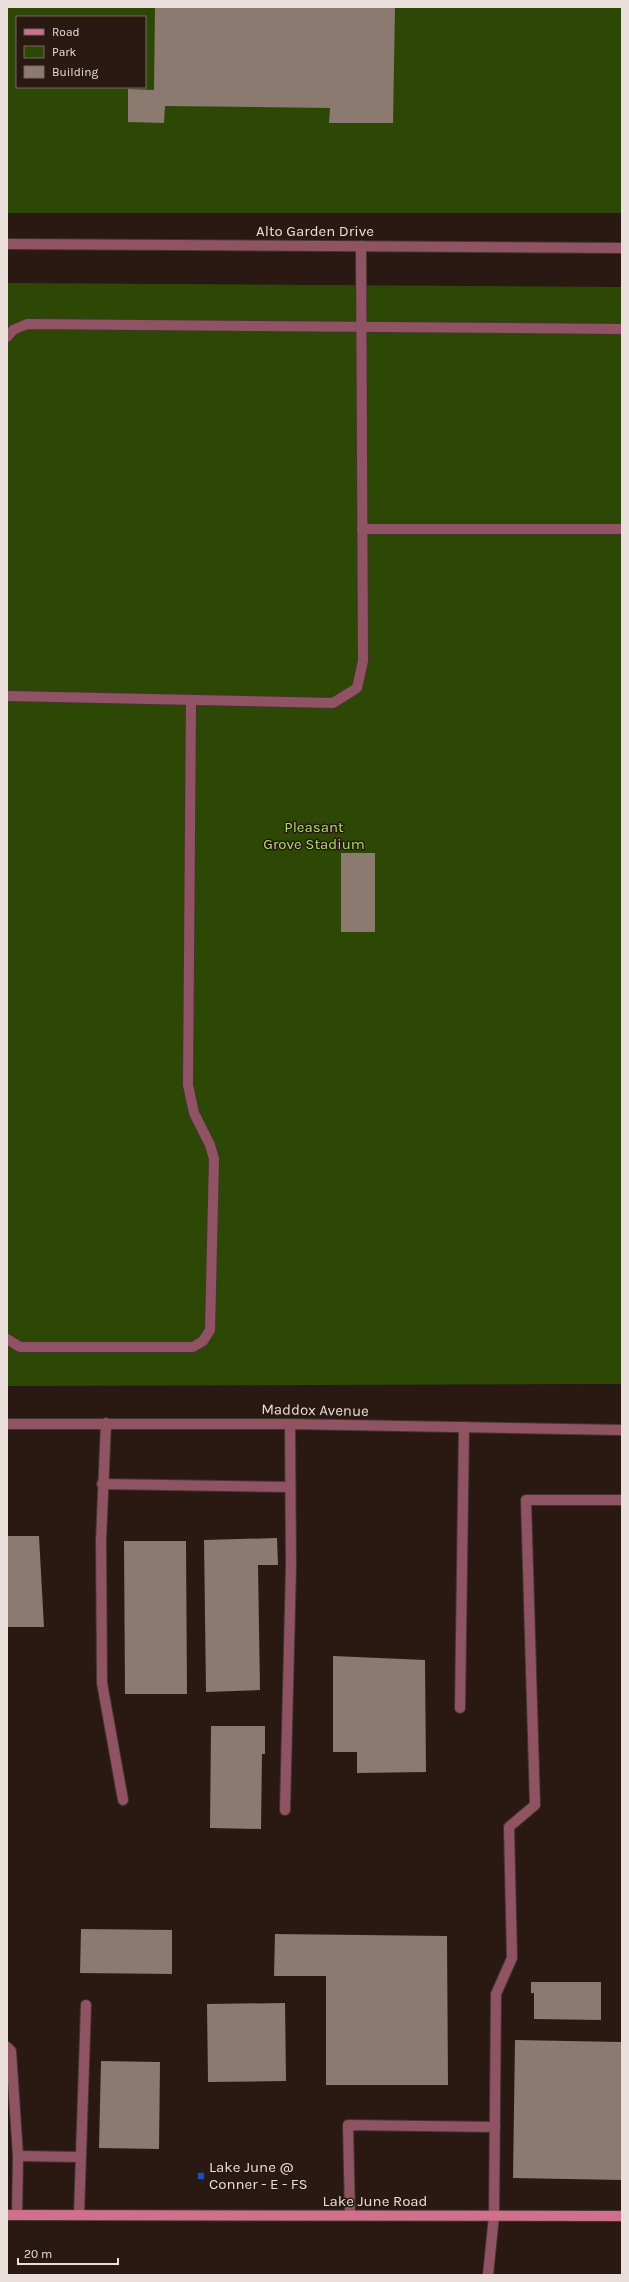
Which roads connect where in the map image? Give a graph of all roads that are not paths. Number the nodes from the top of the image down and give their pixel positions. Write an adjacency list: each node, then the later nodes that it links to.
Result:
1 (7, 244): 2 (street, Alto Garden Drive)
2 (361, 246): 3 (street, Alto Garden Drive); 4 (street)
3 (622, 248)
4 (361, 328): 5 (street); 6 (street); 7 (street)
5 (622, 329)
6 (7, 337)
7 (362, 529): 8 (street); 10 (street)
8 (622, 529)
9 (7, 696): 10 (street)
10 (191, 700): 11 (street)
11 (7, 1339)
12 (106, 1423): 13 (street, Maddox Avenue); 14 (street, Maddox Avenue); 17 (street)
13 (7, 1424)
14 (290, 1424): 15 (street, Maddox Avenue); 18 (street)
15 (464, 1427): 16 (street, Maddox Avenue); 20 (street)
16 (622, 1430)
17 (102, 1484): 18 (street); 21 (street)
18 (289, 1487): 22 (street)
19 (622, 1500): 25 (street)
20 (460, 1708)
21 (122, 1800)
22 (284, 1810)
23 (86, 2005): 27 (street)
24 (7, 2046): 26 (street)
25 (495, 2127): 30 (street); 31 (street)
26 (18, 2156): 27 (street); 28 (street)
27 (80, 2157): 29 (street)
28 (12, 2215): 29 (main road, Lake June Road)
29 (79, 2215): 30 (main road, Lake June Road)
30 (350, 2215): 31 (main road, Lake June Road)
31 (494, 2216): 32 (main road, Lake June Road); 33 (street)
32 (622, 2216)
33 (488, 2275)

